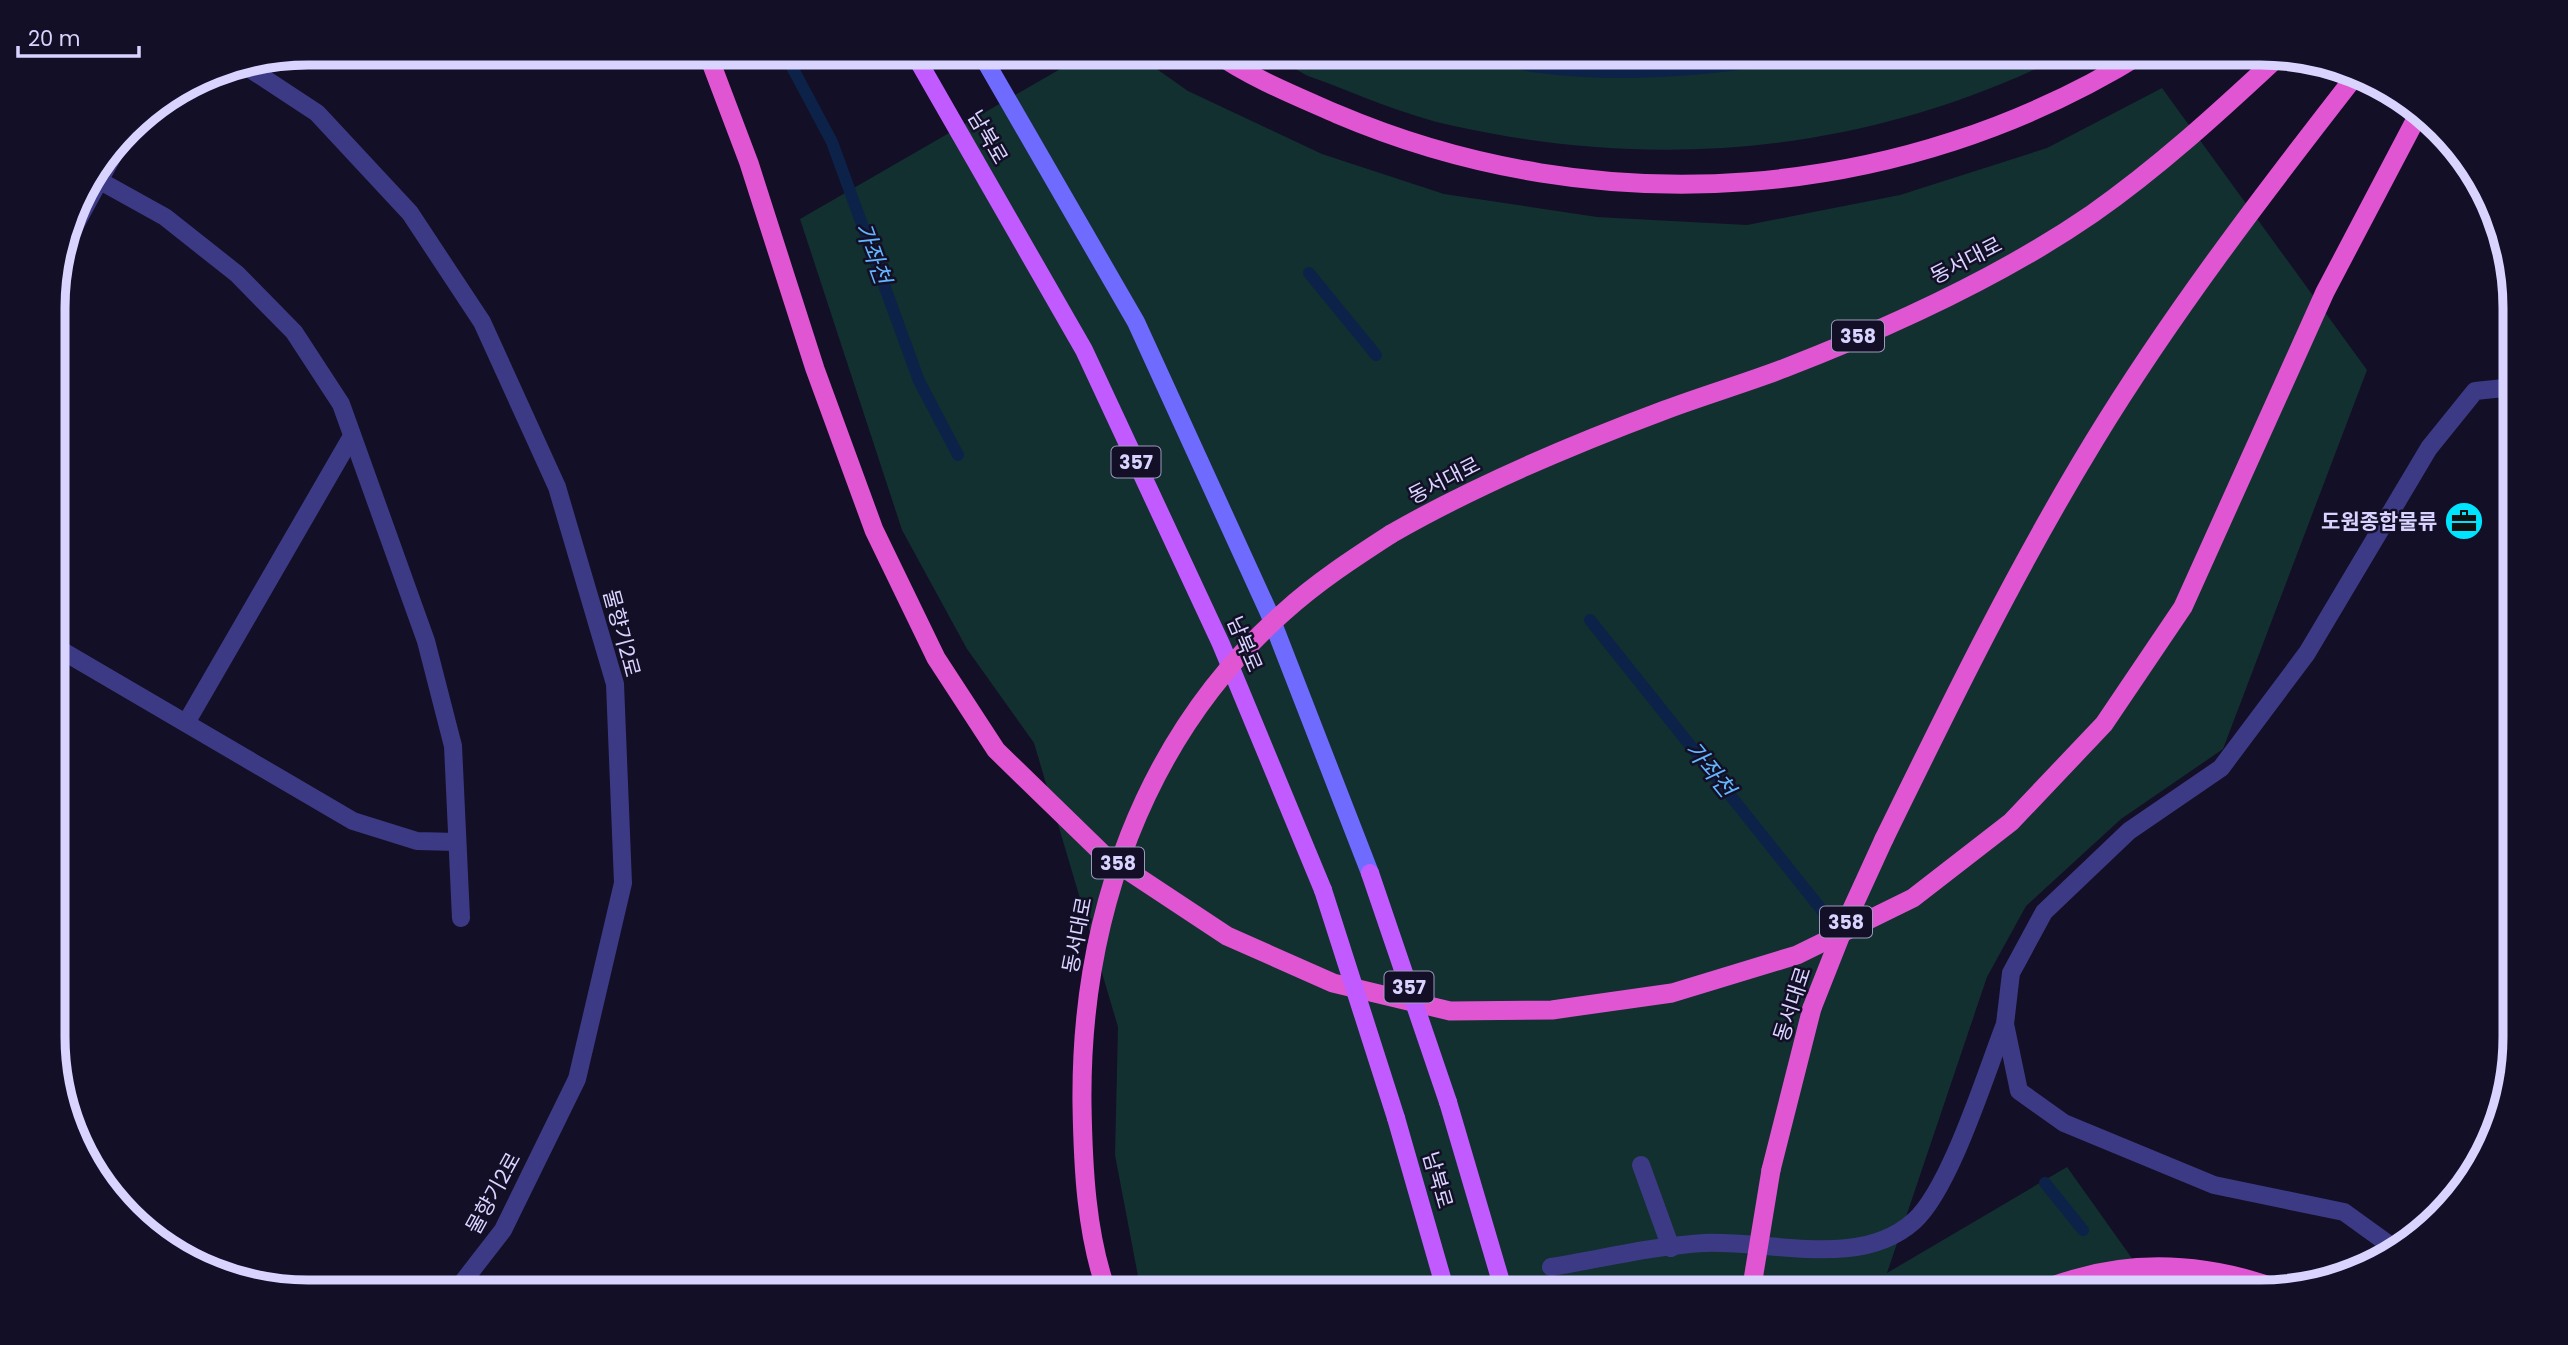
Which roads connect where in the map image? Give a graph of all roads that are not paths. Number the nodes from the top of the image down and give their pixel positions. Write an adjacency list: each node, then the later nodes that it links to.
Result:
1 (712, 65): 9 (highway)
2 (920, 65): 24 (main road, 남북로 / 357, bridge)
3 (988, 65): 25 (main road, 남북로 / 357, bridge)
4 (1238, 65): 5 (highway)
5 (2121, 65)
6 (2269, 66): 23 (highway, 동서대로 / 358, bridge)
7 (254, 71): 22 (street, 물향기2로)
8 (2350, 83): 26 (highway, 동서대로 / 358, bridge)
9 (2415, 121)
10 (100, 181): 12 (street)
11 (2503, 388): 17 (street)
12 (352, 436): 14 (street); 15 (street)
13 (65, 652): 14 (street)
14 (186, 723): 15 (street)
15 (457, 842): 16 (street)
16 (461, 918)
17 (2006, 1024): 19 (street); 20 (street)
18 (1641, 1165): 20 (street)
19 (2388, 1243)
20 (1671, 1248): 21 (street)
21 (1551, 1267)
22 (464, 1280)
23 (1103, 1280)
24 (1443, 1280)
25 (1500, 1280)
26 (1753, 1280)
27 (2076, 1280): 28 (highway)
28 (2253, 1280)

